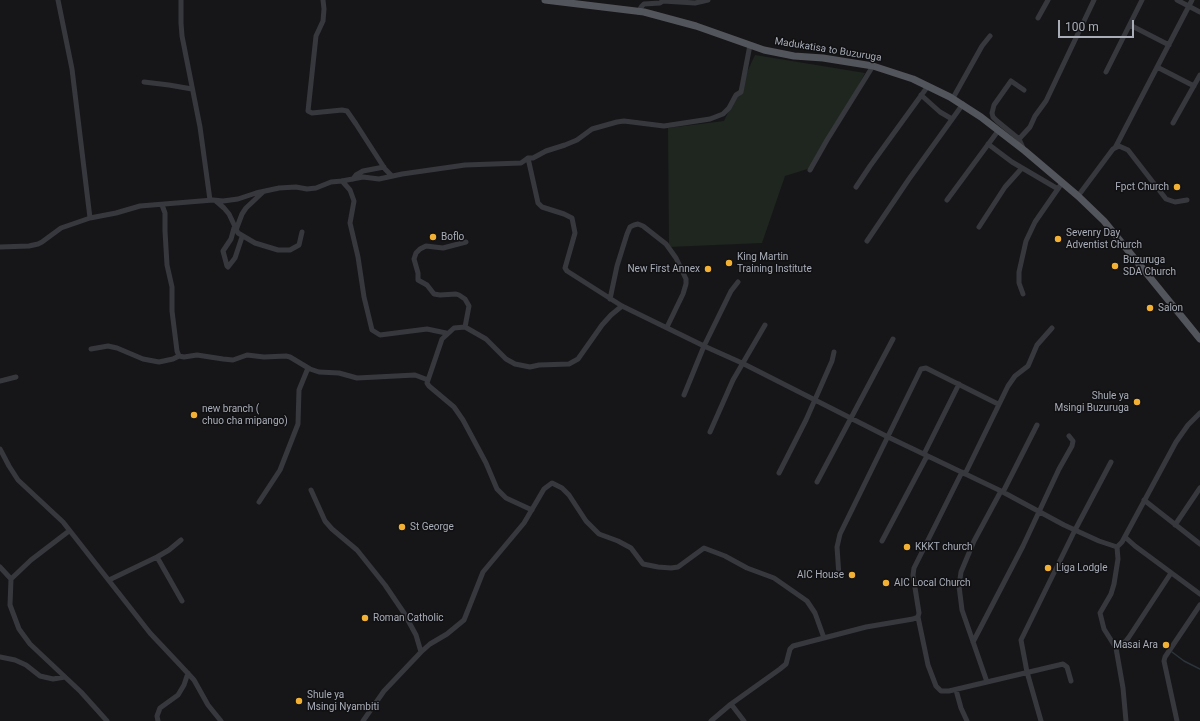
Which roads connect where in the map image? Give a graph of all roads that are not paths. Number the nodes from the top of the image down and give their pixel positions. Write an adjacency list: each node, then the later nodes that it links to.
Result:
1 (58, 0): 54 (street)
2 (181, 0): 27 (street)
3 (322, 0): 40 (street)
4 (545, 0): 13 (main road, Madukatisa to Buzuruga)
5 (708, 0): 11 (street)
6 (1048, 0): 15 (street)
7 (1094, 0): 35 (street)
8 (1142, 0): 16 (street)
9 (1177, 0): 12 (street)
10 (1192, 0): 12 (street)
11 (663, 1): 13 (street)
12 (1188, 6): 14 (street); 18 (street)
13 (638, 12): 19 (main road, Madukatisa to Buzuruga)
14 (1200, 12)
15 (1038, 18)
16 (1130, 25): 18 (street); 22 (street)
17 (990, 36): 30 (street)
18 (1169, 45): 21 (street)
19 (750, 46): 20 (main road, Madukatisa to Buzuruga); 39 (street)
20 (873, 66): 25 (main road, Madukatisa to Buzuruga); 42 (street)
21 (1157, 67): 26 (street); 37 (street)
22 (1106, 72)
23 (1200, 75): 26 (street)
24 (144, 82): 27 (street)
25 (928, 86): 29 (street); 30 (main road, Madukatisa to Buzuruga)
26 (1194, 86): 33 (street)
27 (192, 89): 50 (street)
28 (1024, 90): 35 (street)
29 (921, 95): 32 (street); 47 (street)
30 (953, 98): 31 (main road, Madukatisa to Buzuruga)
31 (963, 104): 32 (street); 34 (main road, Madukatisa to Buzuruga)
32 (952, 119): 59 (street)
33 (1173, 123)
34 (998, 131): 36 (street); 38 (main road, Madukatisa to Buzuruga)
35 (1019, 139): 38 (street)
36 (988, 144): 41 (street); 51 (street)
37 (1115, 148): 49 (street); 52 (street)
38 (1025, 151): 46 (main road, Madukatisa to Buzuruga)
39 (528, 158): 43 (street); 64 (street)
40 (384, 167): 43 (street); 44 (street)
41 (1022, 168): 46 (street); 55 (street)
42 (810, 170)
43 (392, 176): 44 (street)
44 (353, 179): 45 (street)
45 (342, 181): 48 (street); 70 (street)
46 (1060, 186): 49 (main road, Madukatisa to Buzuruga); 63 (street)
47 (856, 187)
48 (264, 191): 50 (street); 56 (street)
49 (1078, 196): 72 (main road, Madukatisa to Buzuruga)
50 (213, 200): 53 (street); 56 (street)
51 (947, 200)
52 (1187, 200)
53 (162, 205): 54 (street); 76 (street)
54 (90, 218): 61 (street)
55 (979, 227)
56 (235, 229): 58 (street); 58 (street)
57 (302, 232): 58 (street)
58 (242, 237)
59 (867, 241)
60 (466, 242): 67 (street)
61 (0, 247)
62 (738, 282): 73 (street)
63 (1023, 294)
64 (610, 299): 65 (street); 68 (street)
65 (622, 306): 67 (street); 68 (street)
66 (765, 325): 77 (street)
67 (465, 327): 70 (street)
68 (667, 327): 73 (street)
69 (1052, 328): 85 (street)
70 (446, 333): 80 (street)
71 (892, 339): 87 (street)
72 (1200, 339)
73 (704, 346): 77 (street); 83 (street)
74 (91, 350): 76 (street)
75 (834, 352): 84 (street)
76 (180, 356): 78 (street)
77 (742, 363): 84 (street); 89 (street)
78 (308, 368): 80 (street); 102 (street)
79 (16, 377): 81 (street)
80 (428, 380): 103 (street)
81 (0, 381)
82 (959, 384): 85 (street); 91 (street); 93 (street)
83 (684, 395)
84 (815, 400): 87 (street); 95 (street)
85 (998, 404): 96 (street)
86 (1200, 413): 101 (street)
87 (851, 418): 91 (street); 97 (street)
88 (1037, 425): 100 (street)
89 (710, 432)
90 (1069, 436): 104 (street)
91 (888, 437): 93 (street); 116 (street)
92 (0, 449): 106 (street)
93 (926, 455): 96 (street); 110 (street)
94 (1111, 462): 107 (street)
95 (779, 473)
96 (963, 473): 100 (street); 122 (street)
97 (818, 482)
98 (310, 490): 126 (street)
99 (1199, 491): 105 (street)
100 (1002, 492): 104 (street); 124 (street)
101 (1144, 500): 105 (street); 108 (street)
102 (259, 502)
103 (532, 510): 123 (street); 126 (street)
104 (1040, 512): 107 (street); 124 (street)
105 (1174, 525): 111 (street)
106 (69, 530): 117 (street); 118 (street)
107 (1075, 530): 112 (street); 128 (street)
108 (1125, 537): 112 (street); 115 (street)
109 (181, 540): 113 (street)
110 (882, 541)
111 (1200, 544)
112 (1117, 547): 125 (street)
113 (157, 557): 118 (street); 120 (street)
114 (0, 567): 117 (street)
115 (1170, 573): 119 (street); 125 (street)
116 (839, 576)
117 (11, 580): 130 (street)
118 (108, 580): 129 (street)
119 (1200, 594)
120 (182, 600)
121 (1200, 605): 144 (street)
122 (918, 616): 123 (street); 133 (street)
123 (824, 638): 134 (street)
124 (973, 642): 132 (street)
125 (1116, 648): 143 (street)
126 (421, 652): 138 (street)
127 (0, 657): 130 (street)
128 (1027, 672): 131 (street); 132 (street); 142 (street)
129 (188, 673): 136 (street); 137 (street)
130 (65, 677): 135 (street)
131 (1071, 681)
132 (987, 682): 133 (street)
133 (956, 690): 141 (street)
134 (731, 704): 139 (street); 140 (street)
135 (107, 721)
136 (158, 721)
137 (221, 721)
138 (363, 721)
139 (711, 721)
140 (744, 721)
141 (967, 721)
142 (1041, 721)
143 (1126, 721)
144 (1177, 721)

